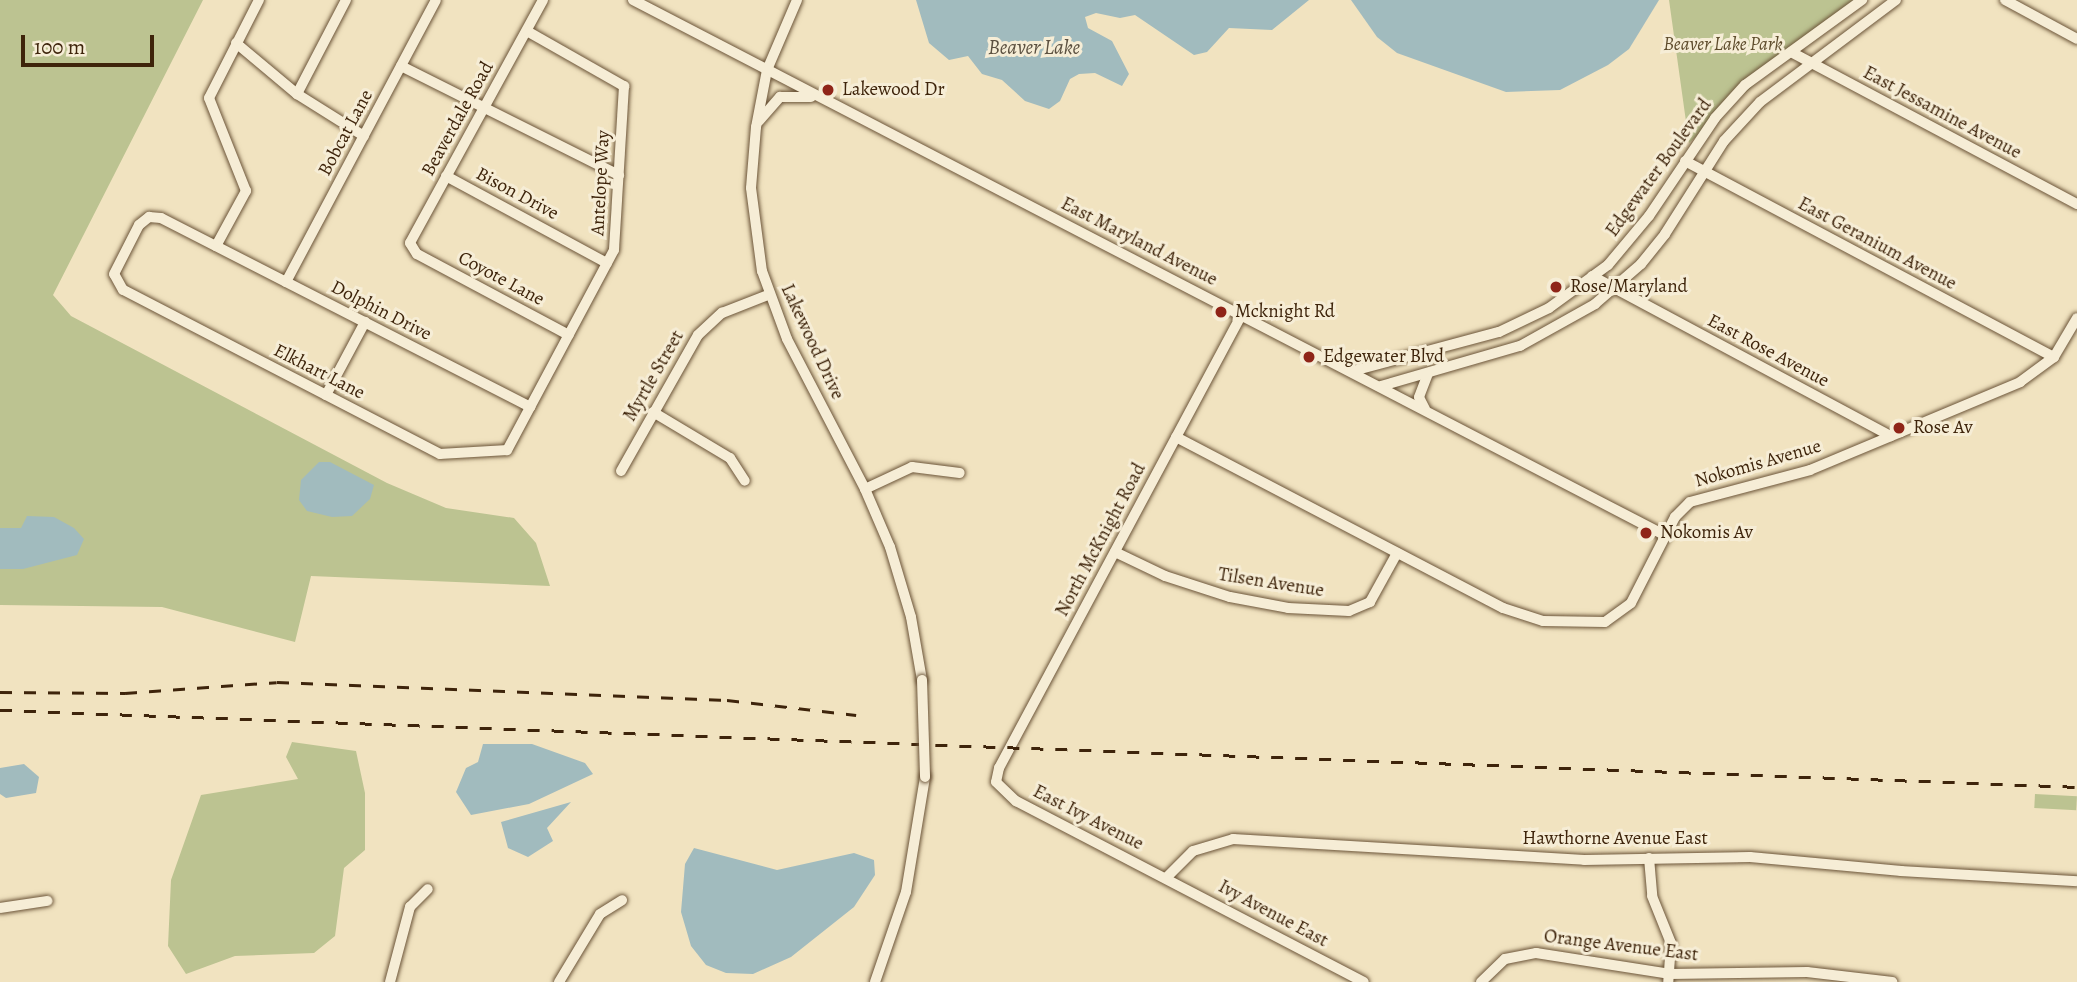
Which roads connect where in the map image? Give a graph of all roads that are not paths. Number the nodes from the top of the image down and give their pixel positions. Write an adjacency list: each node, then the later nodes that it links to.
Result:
1 (258, 0): 12 (street)
2 (346, 0): 17 (street)
3 (436, 0): 15 (street, Bobcat Lane)
4 (543, 0): 10 (street, Beaverdale Road)
5 (633, 0): 16 (street, East Maryland Avenue)
6 (797, 0): 16 (street, Lakewood Drive)
7 (1862, 0): 13 (street, Edgewater Boulevard)
8 (1896, 0): 14 (street, Edgewater Boulevard)
9 (2005, 0): 11 (street)
10 (527, 30): 19 (street, Beaverdale Road); 24 (street, Antelope Way)
11 (2077, 39)
12 (236, 43): 17 (street); 27 (street)
13 (1791, 52): 14 (street, East Jessamine Avenue); 22 (street, Edgewater Boulevard)
14 (1812, 63): 23 (street, Edgewater Boulevard); 26 (street, East Jessamine Avenue)
15 (401, 66): 19 (street); 21 (street, Bobcat Lane)
16 (767, 70): 18 (street, East Maryland Avenue); 20 (street, Lakewood Drive)
17 (297, 93): 21 (street)
18 (829, 102): 20 (street); 35 (street, East Maryland Avenue)
19 (486, 105): 24 (street); 25 (street, Beaverdale Road)
20 (756, 127): 34 (street, Lakewood Drive)
21 (364, 136): 31 (street, Bobcat Lane)
22 (1685, 161): 23 (street, East Geranium Avenue); 30 (street, Edgewater Boulevard)
23 (1704, 172): 32 (street, Edgewater Boulevard); 39 (street, East Geranium Avenue)
24 (619, 175): 29 (street, Antelope Way)
25 (446, 176): 28 (street, Beaverdale Road); 29 (street, Bison Drive)
26 (2077, 204)
27 (216, 246): 31 (street, Dolphin Drive); 33 (street, Dolphin Drive)
28 (417, 254): 38 (street, Coyote Lane)
29 (607, 263): 38 (street, Antelope Way)
30 (1592, 276): 32 (street, East Rose Avenue); 40 (street, Edgewater Boulevard)
31 (286, 282): 37 (street, Dolphin Drive)
32 (1614, 288): 41 (street, Edgewater Boulevard); 48 (street, East Rose Avenue)
33 (123, 290): 43 (street, Elkhart Lane)
34 (768, 295): 46 (street, Myrtle Street); 53 (street, Lakewood Drive)
35 (1242, 314): 40 (street, East Maryland Avenue); 47 (street, North McKnight Road)
36 (2077, 318): 39 (street, Nokomis Avenue)
37 (365, 322): 43 (street); 44 (street, Dolphin Drive)
38 (569, 335): 44 (street, Antelope Way)
39 (2053, 357): 48 (street, Nokomis Avenue)
40 (1353, 371): 42 (street, East Maryland Avenue)
41 (1429, 373): 42 (street, Edgewater Boulevard); 45 (street)
42 (1381, 386): 45 (street, East Maryland Avenue)
43 (326, 395): 49 (street, Elkhart Lane)
44 (530, 407): 49 (street, Antelope Way)
45 (1425, 409): 54 (street, East Maryland Avenue)
46 (653, 412): 50 (street, Myrtle Street); 52 (street)
47 (1176, 436): 55 (street, North McKnight Road); 56 (street, Nokomis Avenue)
48 (1891, 436): 54 (street, Nokomis Avenue)
49 (507, 450)
50 (621, 471)
51 (960, 474): 53 (street)
52 (745, 481)
53 (865, 489): 69 (street, Lakewood Drive, bridge)
54 (1666, 536): 56 (street, Nokomis Avenue)
55 (1115, 552): 56 (street, Tilsen Avenue); 57 (street, North McKnight Road)
56 (1397, 553)
57 (997, 785): 59 (street, East Ivy Avenue)
58 (1648, 858): 59 (street, Hawthorne Avenue East); 60 (street, Hawthorne Avenue East); 66 (street)
59 (1166, 878): 65 (street, Ivy Avenue East)
60 (2077, 881)
61 (428, 889): 67 (street)
62 (622, 900): 68 (street)
63 (47, 901): 64 (street)
64 (0, 908)
65 (1348, 978): 70 (street, Ivy Avenue East)
66 (1669, 978): 71 (street, Orange Avenue East); 72 (street, Orange Avenue East)
67 (390, 982)
68 (559, 982)
69 (875, 982)
70 (1364, 982)
71 (1481, 982)
72 (1892, 982)

